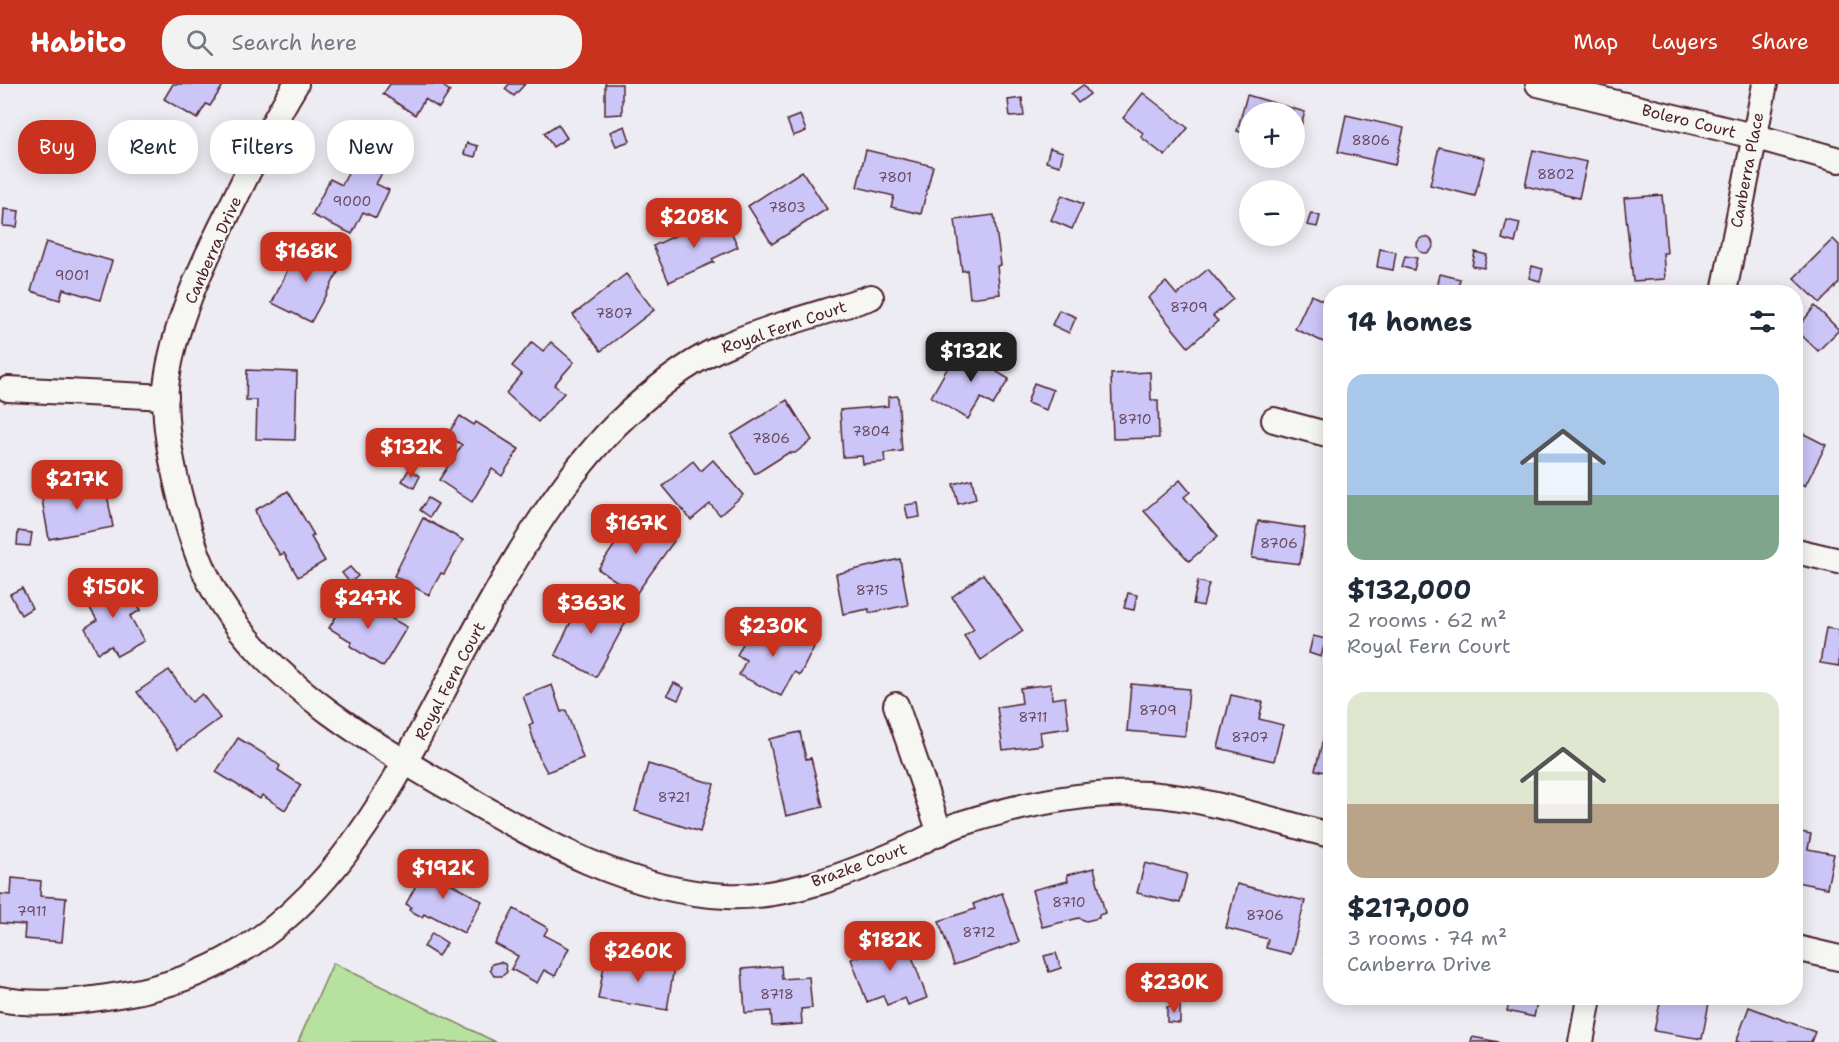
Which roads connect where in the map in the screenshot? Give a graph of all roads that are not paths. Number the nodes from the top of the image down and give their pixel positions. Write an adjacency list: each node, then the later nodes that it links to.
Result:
1 (296, 84): 9 (street, Canberra Drive)
2 (1538, 84): 4 (street, Bolero Court)
3 (1765, 84): 4 (street, Canberra Place)
4 (1753, 136): 5 (street, Bolero Court); 6 (street, Canberra Place)
5 (1839, 160)
6 (1725, 285)
7 (870, 297): 15 (street, Royal Fern Court)
8 (8, 389): 9 (street)
9 (166, 397): 15 (street, Canberra Drive)
10 (1274, 420): 11 (street)
11 (1323, 433)
12 (1803, 553): 13 (street)
13 (1839, 561)
14 (896, 705): 16 (street)
15 (406, 764): 16 (street, Brazke Court); 20 (street, Royal Fern Court)
16 (940, 833): 17 (street, Brazke Court)
17 (1323, 833)
18 (1803, 950): 19 (street)
19 (1839, 958)
20 (0, 999)
21 (1588, 1005): 22 (street)
22 (1581, 1042)

